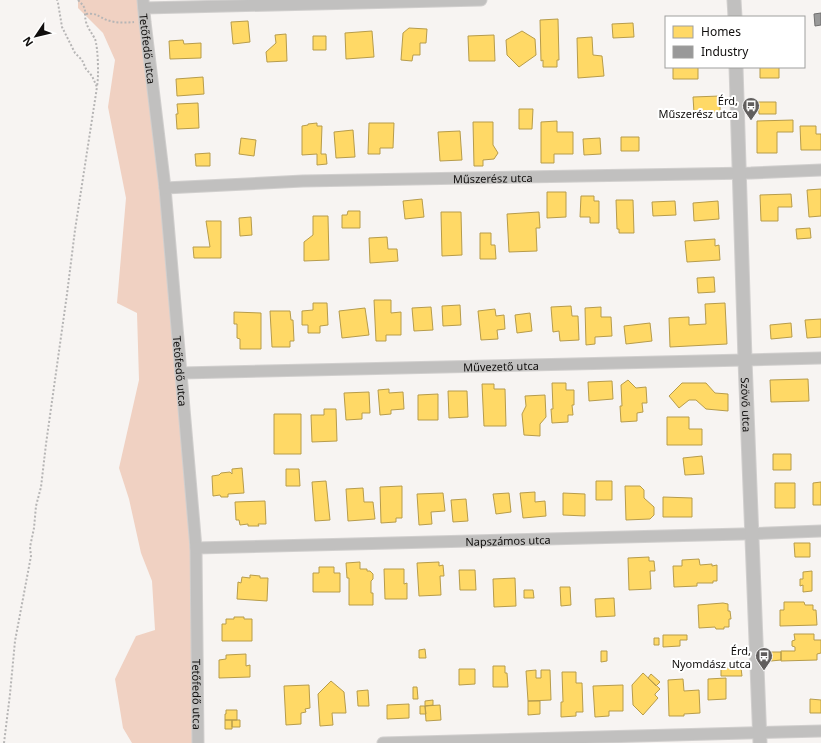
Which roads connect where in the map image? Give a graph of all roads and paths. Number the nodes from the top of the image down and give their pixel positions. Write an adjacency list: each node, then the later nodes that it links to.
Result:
1 (56, 0): 10 (path)
2 (78, 0): 6 (path)
3 (481, 0): 5 (street)
4 (734, 0): 7 (street)
5 (144, 4): 8 (street, Tetőfedő utca)
6 (86, 14): 8 (path); 10 (path)
7 (735, 16)
8 (145, 22): 13 (street, Tetőfedő utca)
9 (736, 68): 12 (street, Szövő utca)
10 (97, 87): 22 (path)
11 (821, 170): 12 (street, Műszerész utca)
12 (739, 173): 13 (street, Műszerész utca); 15 (street, Szövő utca)
13 (165, 188): 16 (street, Tetőfedő utca)
14 (821, 358): 15 (street, Művezető utca)
15 (745, 360): 16 (street, Művezető utca); 18 (street, Szövő utca)
16 (181, 373): 19 (street, Tetőfedő utca)
17 (821, 531): 18 (street, Napszámos utca)
18 (752, 534): 19 (street, Napszámos utca); 21 (street, Szövő utca)
19 (196, 548): 23 (street, Tetőfedő utca)
20 (821, 731): 21 (street)
21 (759, 738): 24 (street)
22 (4, 743)
23 (198, 743)
24 (383, 743)

